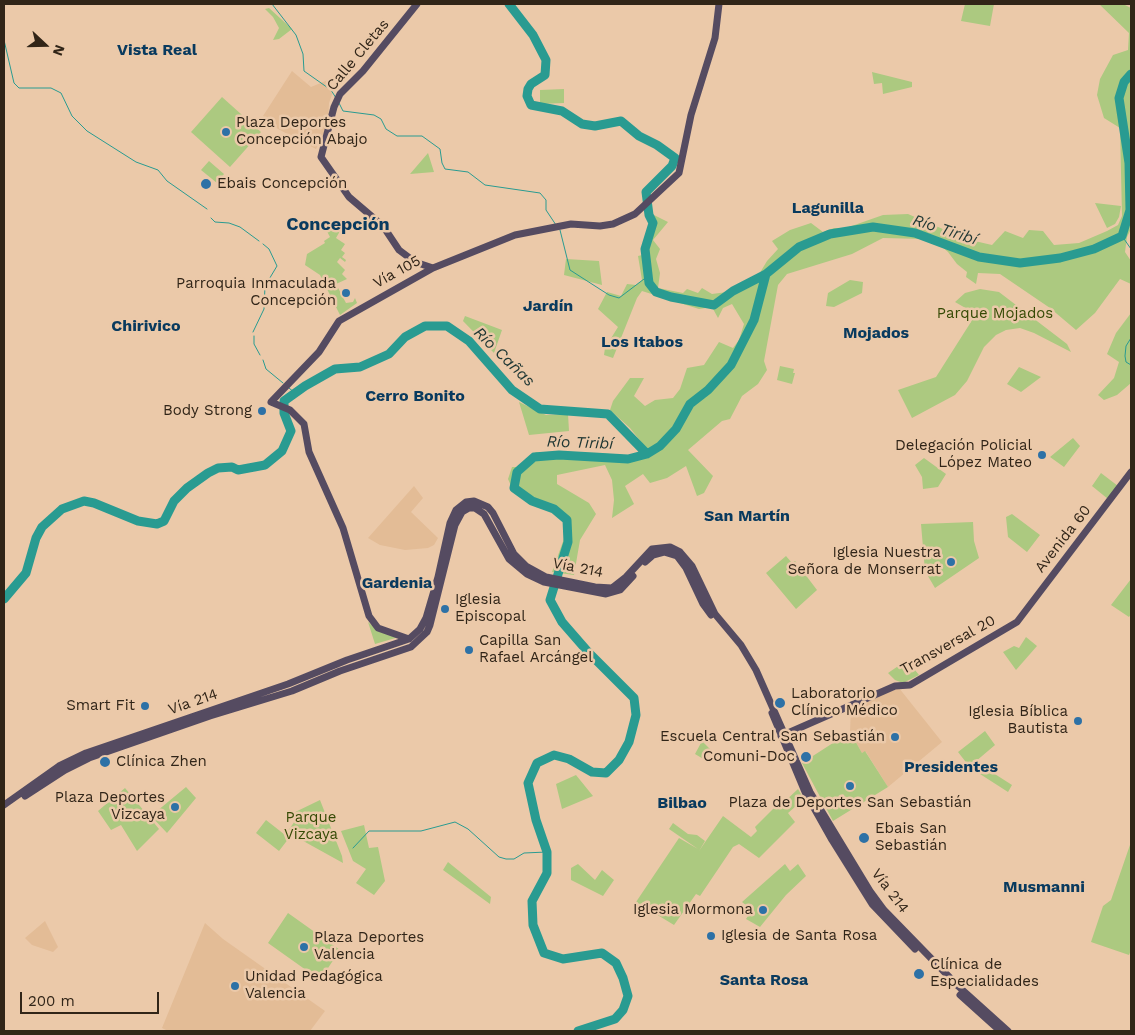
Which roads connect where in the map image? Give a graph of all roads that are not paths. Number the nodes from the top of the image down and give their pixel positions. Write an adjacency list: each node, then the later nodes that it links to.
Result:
1 (417, 4): 3 (main road, Calle Cletas)
2 (719, 4): 3 (main road, Vía 105)
3 (432, 268): 7 (main road, Vía 105)
4 (1131, 472): 6 (main road, Avenida 60)
5 (545, 579): 7 (main road, Vía 214); 8 (main road, Vía 214); 9 (main road, Vía 214)
6 (1017, 622): 9 (main road, Transversal 20)
7 (408, 639): 8 (main road, Vía 105); 10 (main road, Vía 214)
8 (416, 643): 11 (main road, Vía 214)
9 (783, 735): 12 (main road, Vía 214); 13 (main road, Vía 214)
10 (4, 805)
11 (4, 810)
12 (1000, 1031)
13 (1008, 1031)

